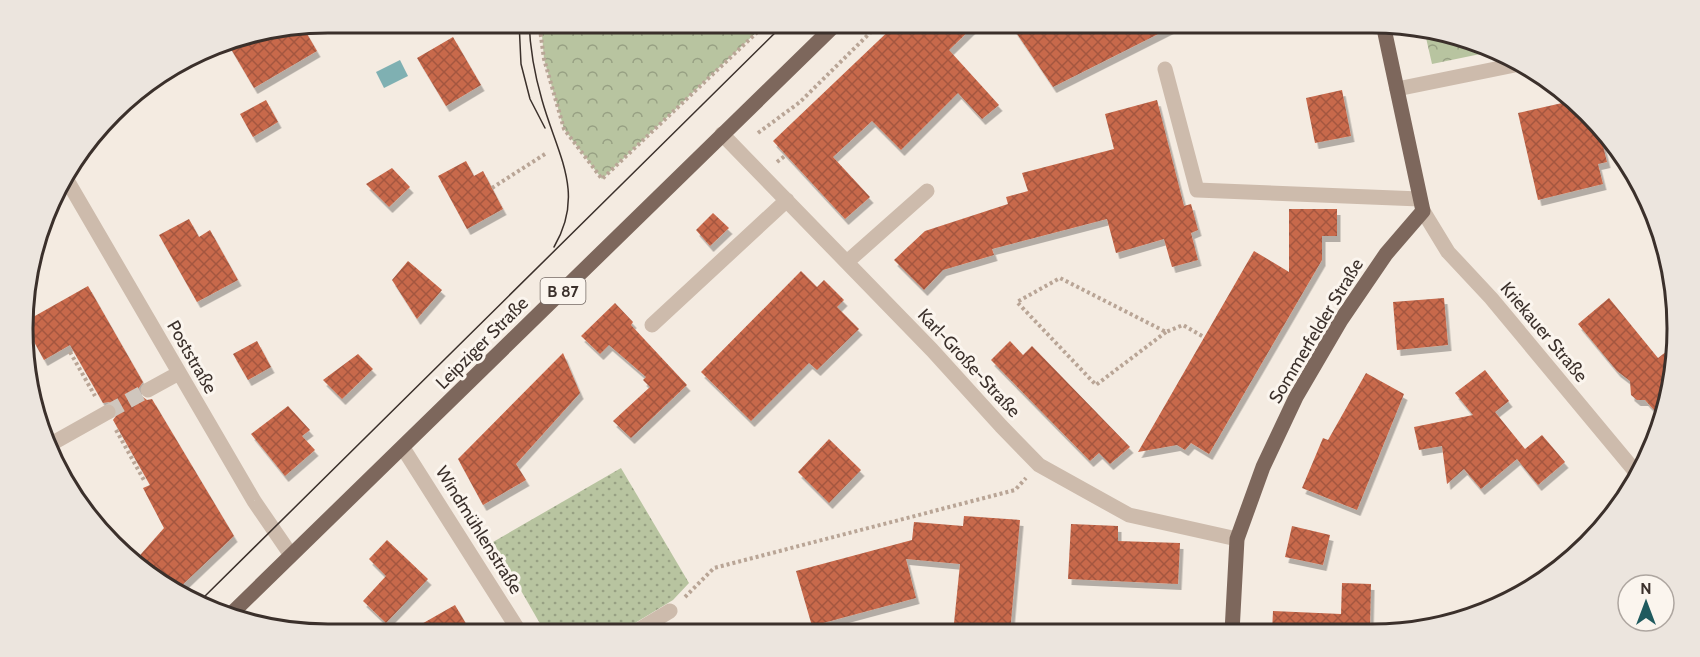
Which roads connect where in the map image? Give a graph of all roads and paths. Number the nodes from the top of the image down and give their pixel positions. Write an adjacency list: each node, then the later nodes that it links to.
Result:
1 (540, 33): 2 (path)
2 (757, 33)
3 (826, 33): 10 (main road, Leipziger Straße / B 87)
4 (870, 33): 9 (path)
5 (1385, 34): 8 (main road)
6 (1508, 66): 8 (street)
7 (1165, 69): 18 (street)
8 (1397, 88): 18 (main road)
9 (758, 133)
10 (722, 134): 17 (street, Karl-Große-Straße); 28 (main road, Leipziger Straße / B 87)
11 (545, 154): 15 (path)
12 (786, 155): 13 (path)
13 (776, 163)
14 (70, 186): 24 (street, Poststraße)
15 (492, 188)
16 (927, 191): 19 (street)
17 (787, 200): 19 (street, Karl-Große-Straße); 20 (street)
18 (1421, 205): 30 (street, Kriekauer Straße); 32 (main road, Sommerfelder Straße)
19 (847, 262): 29 (street, Karl-Große-Straße)
20 (652, 325)
21 (1166, 332): 21 (path); 22 (path)
22 (1204, 337)
23 (70, 352): 26 (path)
24 (179, 373): 25 (street); 33 (street, Poststraße)
25 (148, 390)
26 (107, 414): 27 (street); 31 (path)
27 (55, 442)
28 (403, 448): 33 (main road, Leipziger Straße / B 87); 36 (street, Windmühlenstraße)
29 (1039, 465): 32 (street, Karl-Große-Straße); 35 (path)
30 (1632, 468)
31 (145, 482)
32 (1237, 539): 38 (main road, Sommerfelder Straße)
33 (291, 555): 34 (main road, Leipziger Straße / B 87)
34 (236, 609)
35 (670, 611): 37 (street)
36 (515, 624)
37 (649, 624)
38 (1232, 624)

